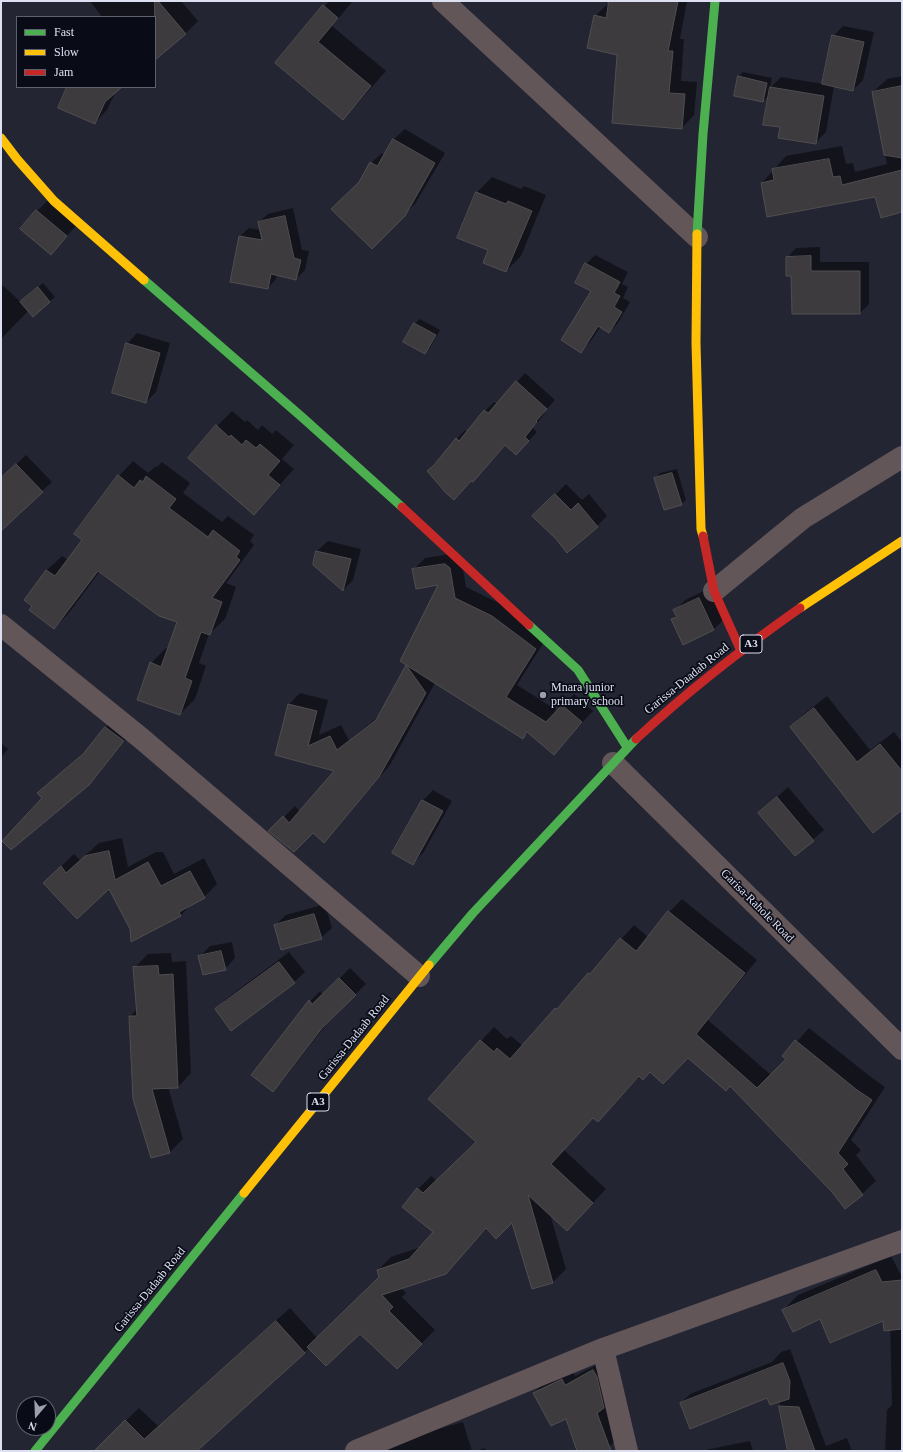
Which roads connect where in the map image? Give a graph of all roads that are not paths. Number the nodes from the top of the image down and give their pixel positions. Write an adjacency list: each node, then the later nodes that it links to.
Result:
1 (443, 1): 4 (street)
2 (715, 1): 4 (main road)
3 (1, 138): 10 (main road)
4 (697, 237): 7 (main road)
5 (902, 457): 7 (street)
6 (902, 541): 9 (main road, Garissa-Daadab Road / A3)
7 (714, 591): 9 (main road)
8 (1, 626): 11 (street)
9 (741, 650): 10 (main road, Garissa-Daadab Road / A3)
10 (620, 755): 11 (main road, Garissa-Dadaab Road / A3); 12 (street, Garisa-Rahole Road)
11 (420, 976): 15 (main road, Garissa-Dadaab Road / A3)
12 (902, 1049)
13 (902, 1241): 14 (street)
14 (603, 1349): 16 (street); 17 (street)
15 (41, 1449)
16 (356, 1451)
17 (627, 1451)

